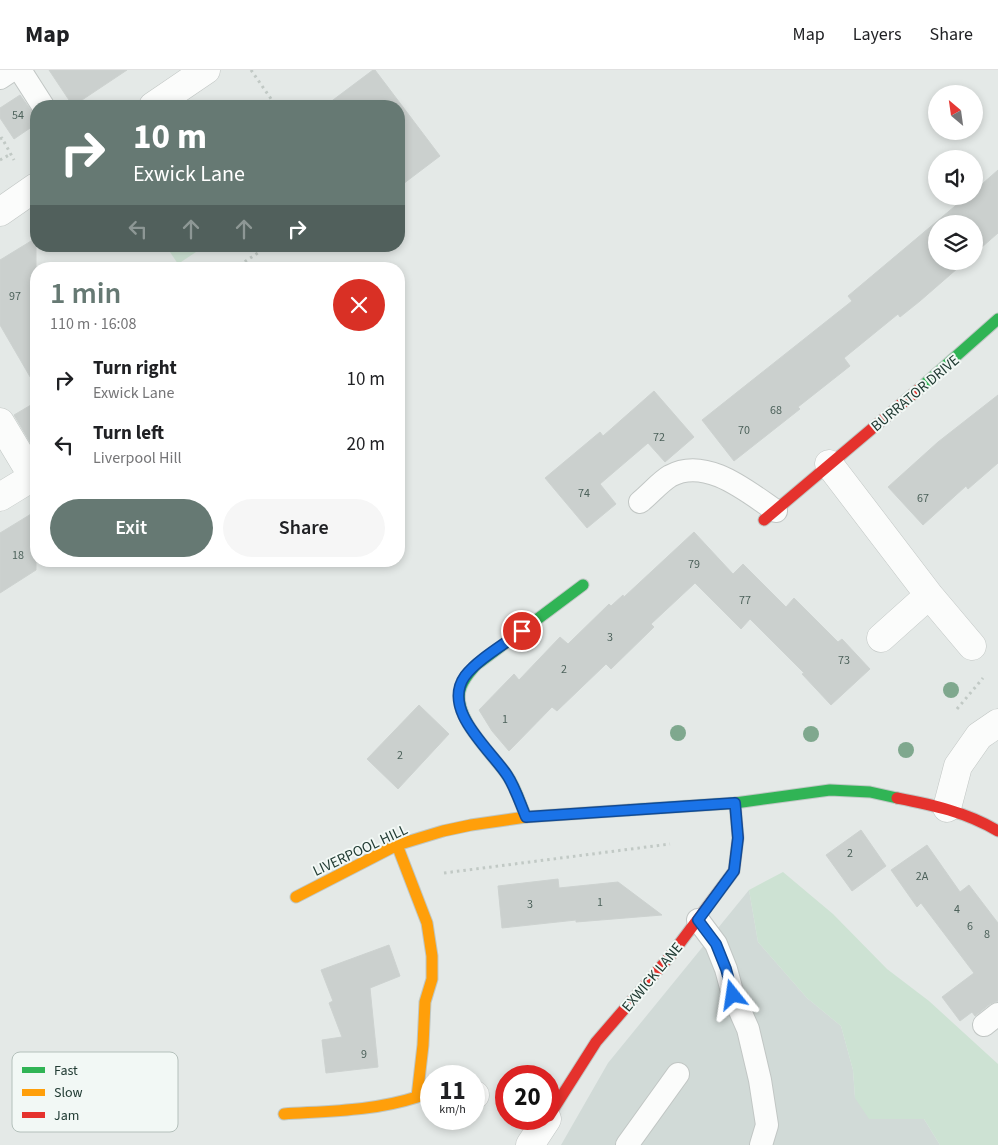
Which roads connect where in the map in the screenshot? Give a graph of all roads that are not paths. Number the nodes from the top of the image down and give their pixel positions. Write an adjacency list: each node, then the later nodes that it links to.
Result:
1 (12, 70): 4 (lane)
2 (20, 70): 5 (lane)
3 (192, 74): 6 (street)
4 (0, 78)
5 (39, 100)
6 (160, 100)
7 (30, 191): 8 (street)
8 (0, 212)
9 (998, 318): 11 (street, BURRATOR DRIVE)
10 (0, 422): 12 (street)
11 (829, 464): 16 (street, BURRATOR DRIVE); 18 (street)
12 (30, 468)
13 (30, 479): 14 (street)
14 (0, 497)
15 (640, 502): 16 (lane)
16 (770, 516)
17 (583, 585): 24 (street)
18 (929, 595): 19 (street); 20 (street)
19 (881, 638)
20 (972, 646)
21 (998, 723): 23 (street)
22 (735, 803): 23 (street, LIVERPOOL HILL); 24 (street, LIVERPOOL HILL); 28 (street, EXWICK LANE)
23 (948, 808): 25 (street, LIVERPOOL HILL)
24 (526, 817): 26 (street, LIVERPOOL HILL)
25 (998, 831)
26 (397, 845): 27 (street, LIVERPOOL HILL); 29 (street)
27 (296, 897)
28 (698, 920): 32 (street, EXWICK LANE); 37 (lane)
29 (423, 1065)
30 (678, 1074): 36 (lane)
31 (420, 1097): 33 (street)
32 (560, 1098)
33 (284, 1114)
34 (540, 1130): 35 (street, EXWICK LANE)
35 (530, 1145)
36 (627, 1145)
37 (761, 1145)

